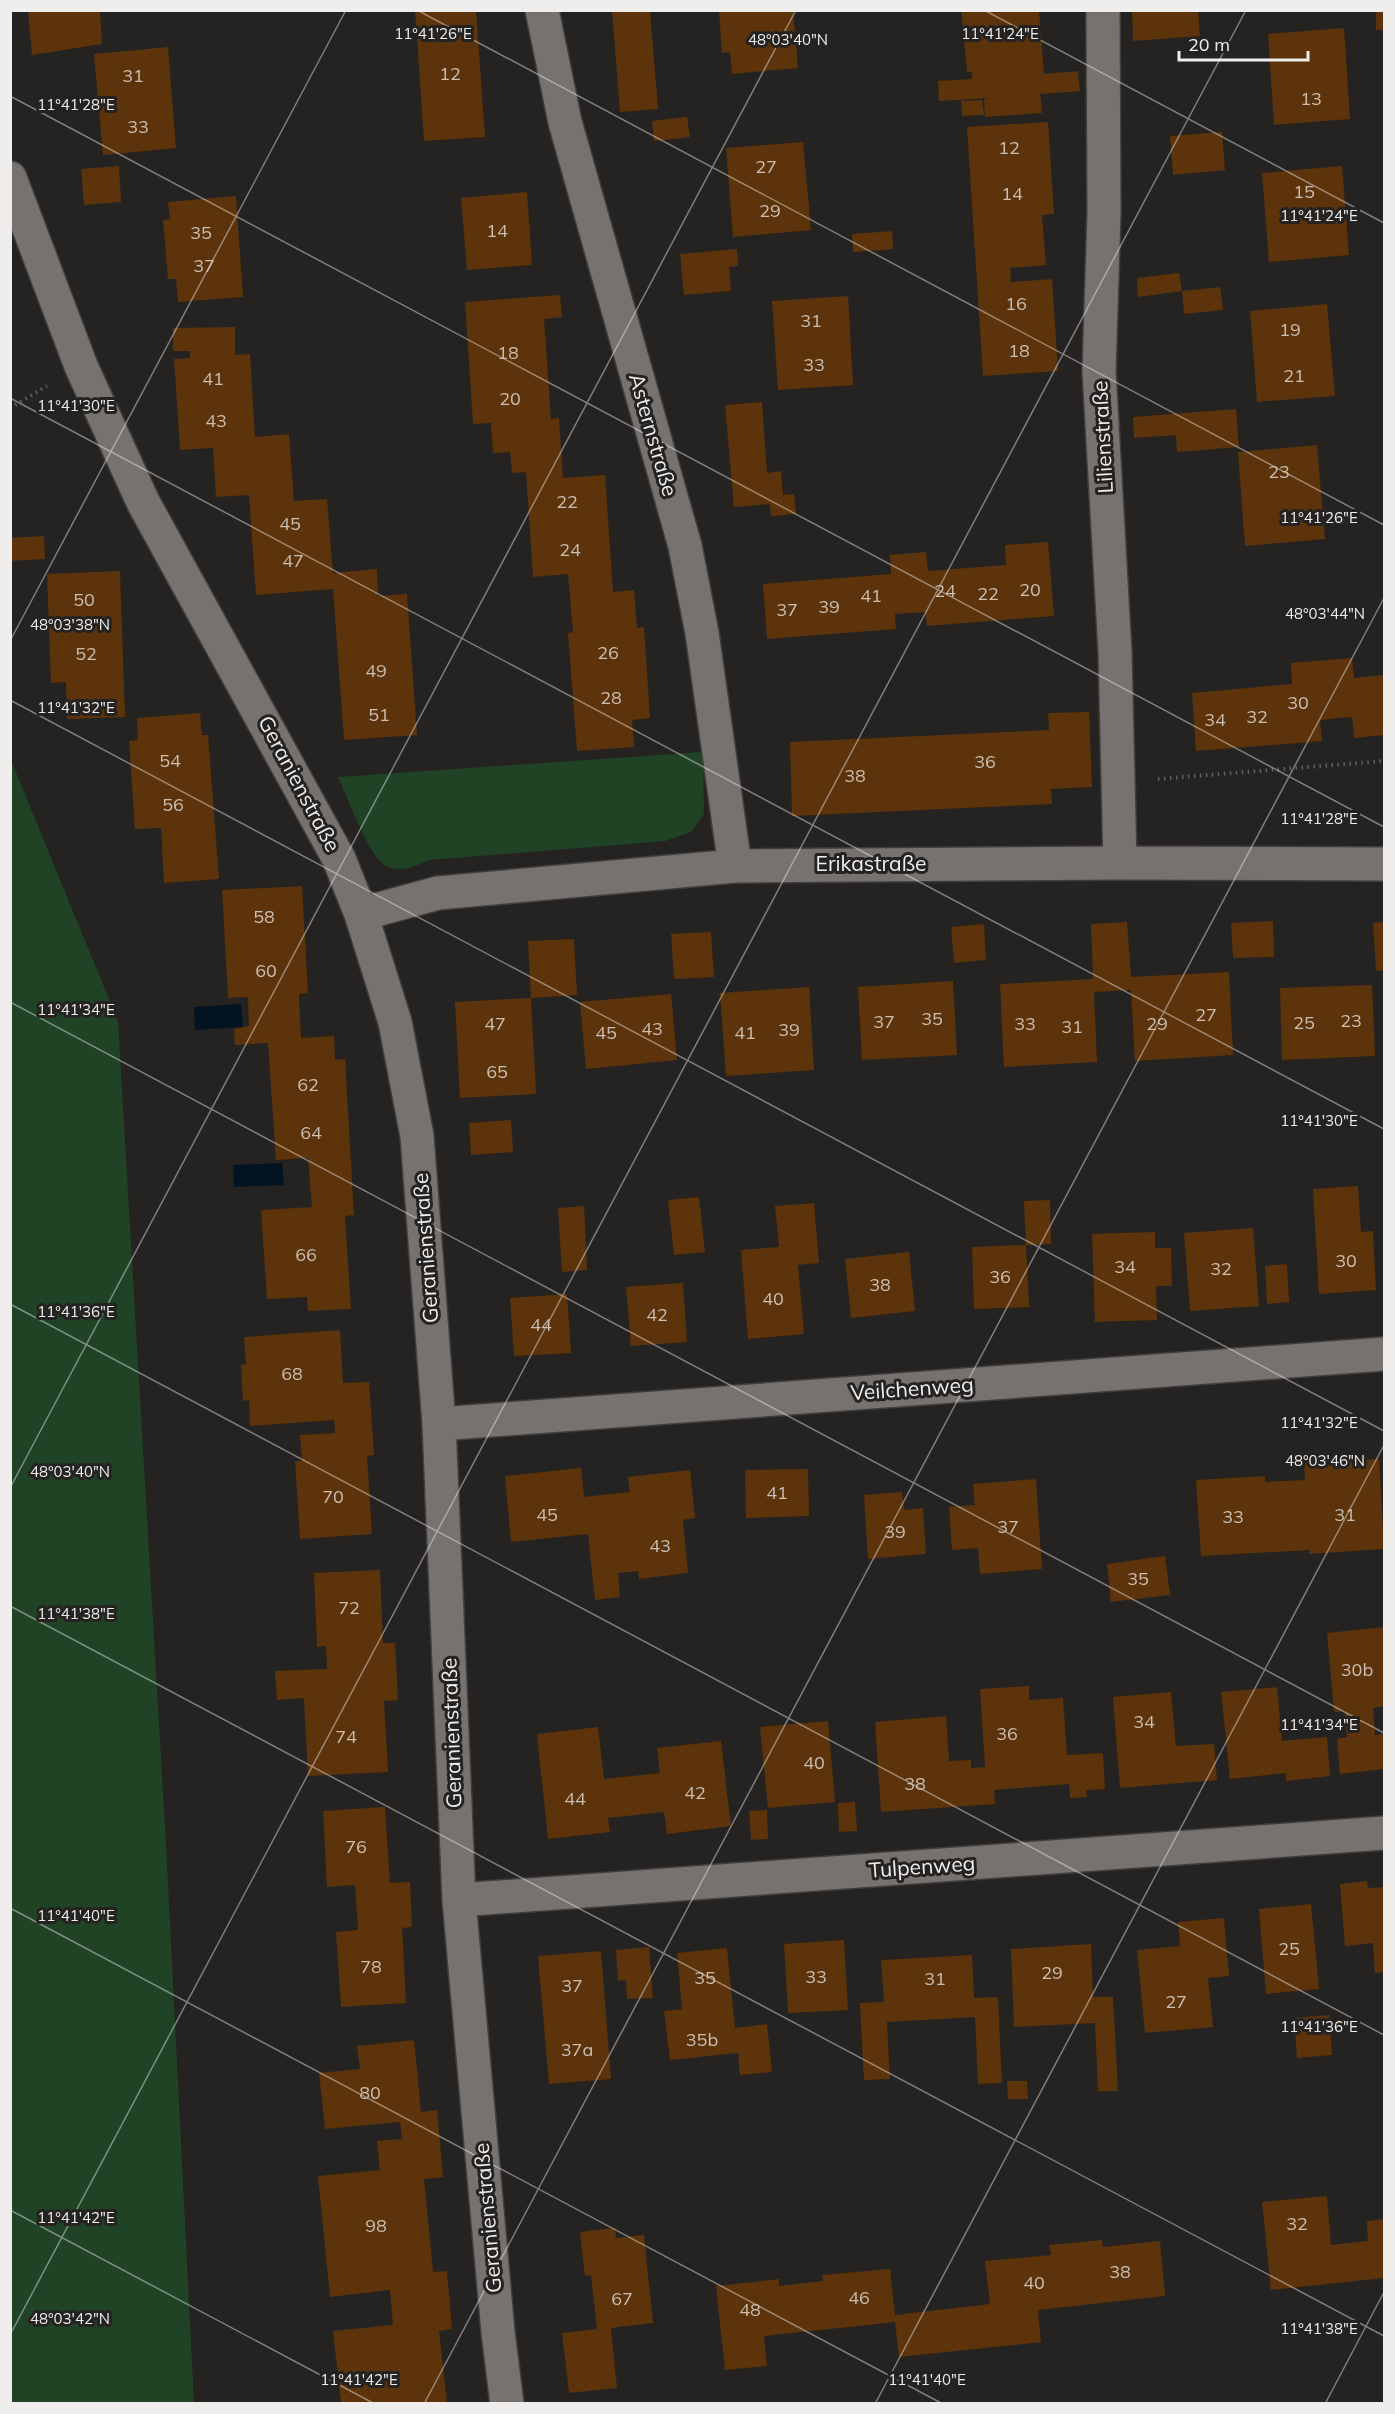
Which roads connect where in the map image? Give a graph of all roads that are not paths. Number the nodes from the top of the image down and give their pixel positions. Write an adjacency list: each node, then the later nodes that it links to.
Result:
1 (542, 10): 6 (street, Asternstraße)
2 (1103, 10): 4 (street, Lilienstraße)
3 (10, 178): 7 (street, Geranienstraße)
4 (1120, 862): 5 (street, Erikastraße); 6 (street, Erikastraße)
5 (1384, 864)
6 (735, 866): 7 (street, Erikastraße)
7 (361, 914): 9 (street, Geranienstraße)
8 (1384, 1354): 9 (street, Veilchenweg)
9 (439, 1424): 11 (street, Geranienstraße)
10 (1384, 1833): 11 (street, Tulpenweg)
11 (459, 1900): 12 (street, Geranienstraße)
12 (507, 2403)

